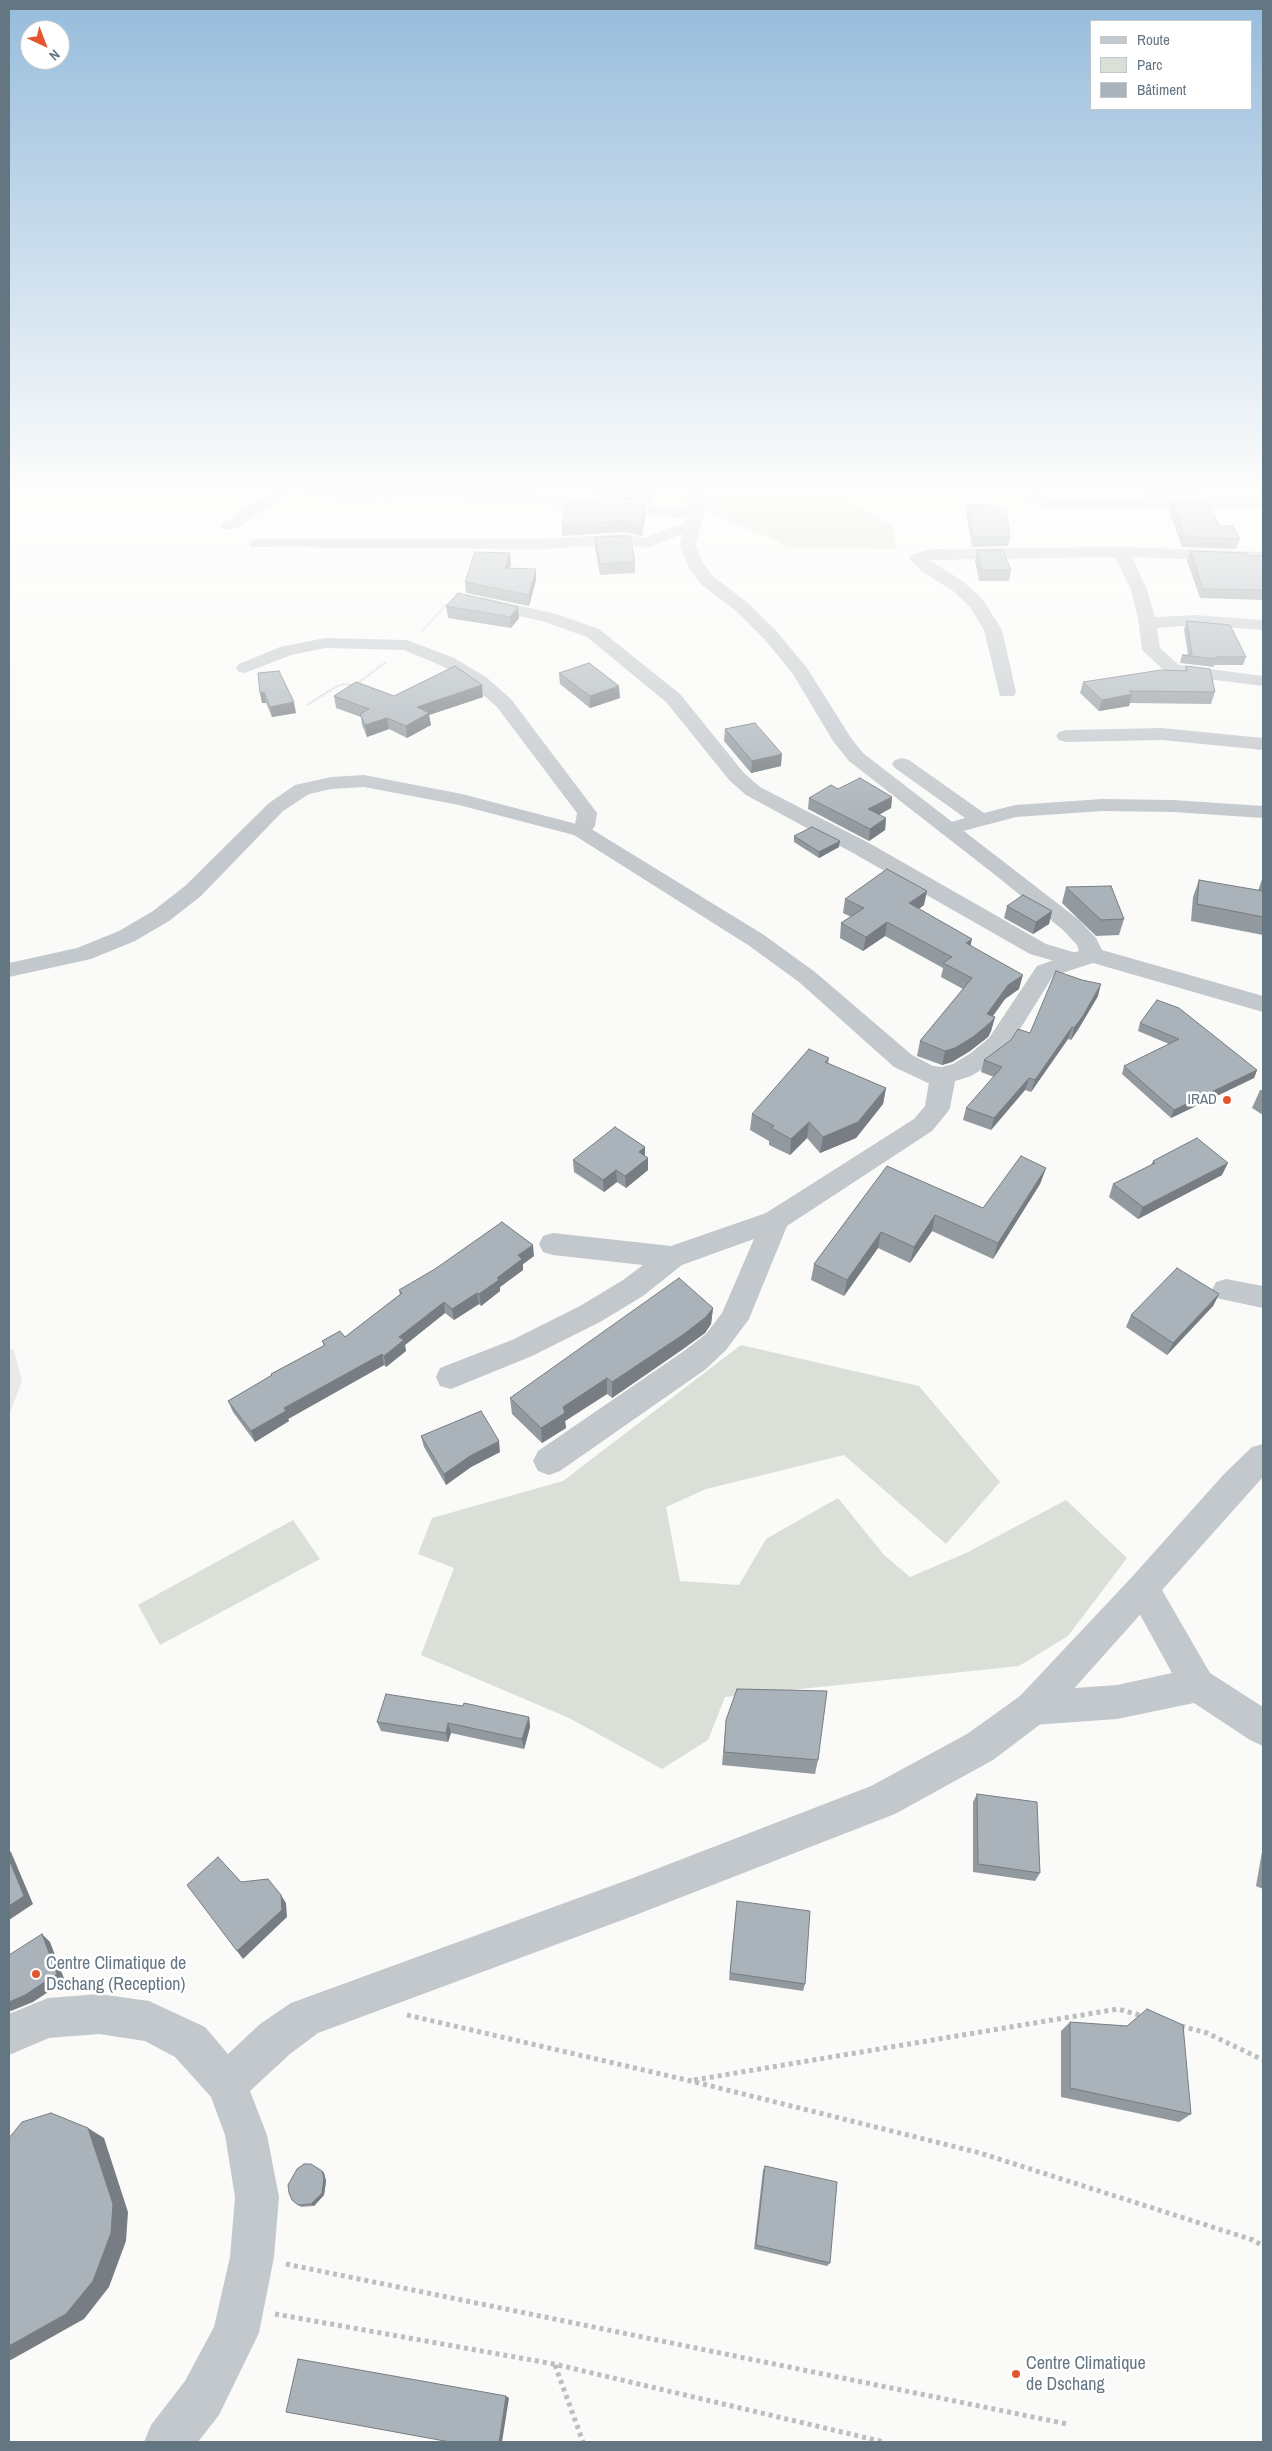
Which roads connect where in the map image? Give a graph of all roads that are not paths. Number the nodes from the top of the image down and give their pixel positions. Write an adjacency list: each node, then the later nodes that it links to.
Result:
1 (478, 602): 17 (street)
2 (736, 602): 15 (street)
3 (975, 602): 9 (street)
4 (1142, 602): 5 (street)
5 (1148, 623): 6 (street); 8 (street)
6 (1263, 625)
7 (245, 668): 16 (street)
8 (1263, 682)
9 (1006, 692)
10 (1066, 736): 11 (street)
11 (1263, 744)
12 (902, 764): 14 (street)
13 (1263, 812): 14 (street)
14 (981, 820): 15 (street)
15 (948, 829): 17 (street)
16 (581, 831): 18 (street); 20 (street)
17 (1083, 958): 19 (street); 20 (street)
18 (9, 970)
19 (1263, 1004)
20 (943, 1076): 21 (street)
21 (776, 1220): 23 (street); 28 (street)
22 (553, 1244): 23 (street)
23 (672, 1257): 26 (street)
24 (1226, 1290): 25 (street)
25 (1263, 1297)
26 (451, 1377)
27 (1263, 1458): 29 (street)
28 (549, 1461)
29 (1143, 1589): 30 (street); 31 (street)
30 (1198, 1685): 31 (street); 32 (street)
31 (1033, 1708): 34 (street)
32 (1263, 1728)
33 (9, 2035): 34 (street)
34 (227, 2084): 35 (street)
35 (168, 2442)

